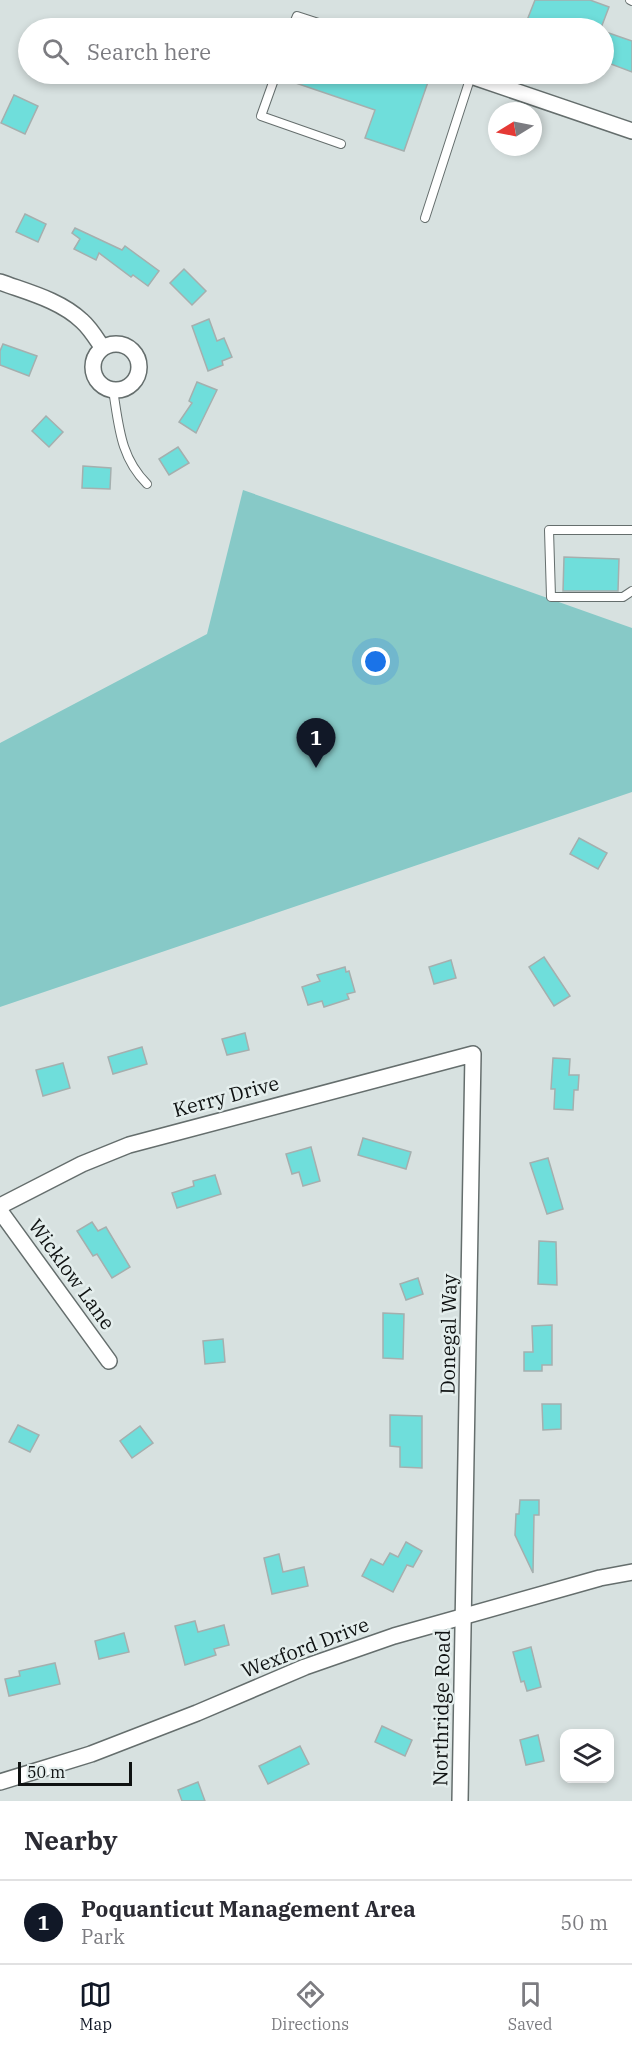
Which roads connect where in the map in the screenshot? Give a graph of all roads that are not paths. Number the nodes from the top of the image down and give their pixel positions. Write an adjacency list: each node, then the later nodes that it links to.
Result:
1 (272, 84): 5 (lane)
2 (465, 84): 6 (lane)
3 (494, 84): 4 (street)
4 (632, 131)
5 (340, 144)
6 (425, 218)
7 (0, 282): 8 (street)
8 (102, 347): 9 (street); 9 (street)
9 (113, 390): 10 (lane)
10 (147, 484)
11 (632, 530): 12 (lane)
12 (632, 591)
13 (473, 1054): 14 (street, Kerry Drive); 18 (street, Donegal Way)
14 (0, 1206)
15 (0, 1211): 16 (street, Wicklow Lane)
16 (109, 1361)
17 (632, 1572): 18 (street, Wexford Drive)
18 (464, 1616): 19 (street, Wexford Drive); 20 (street, Northridge Road)
19 (0, 1782)
20 (460, 1801)

